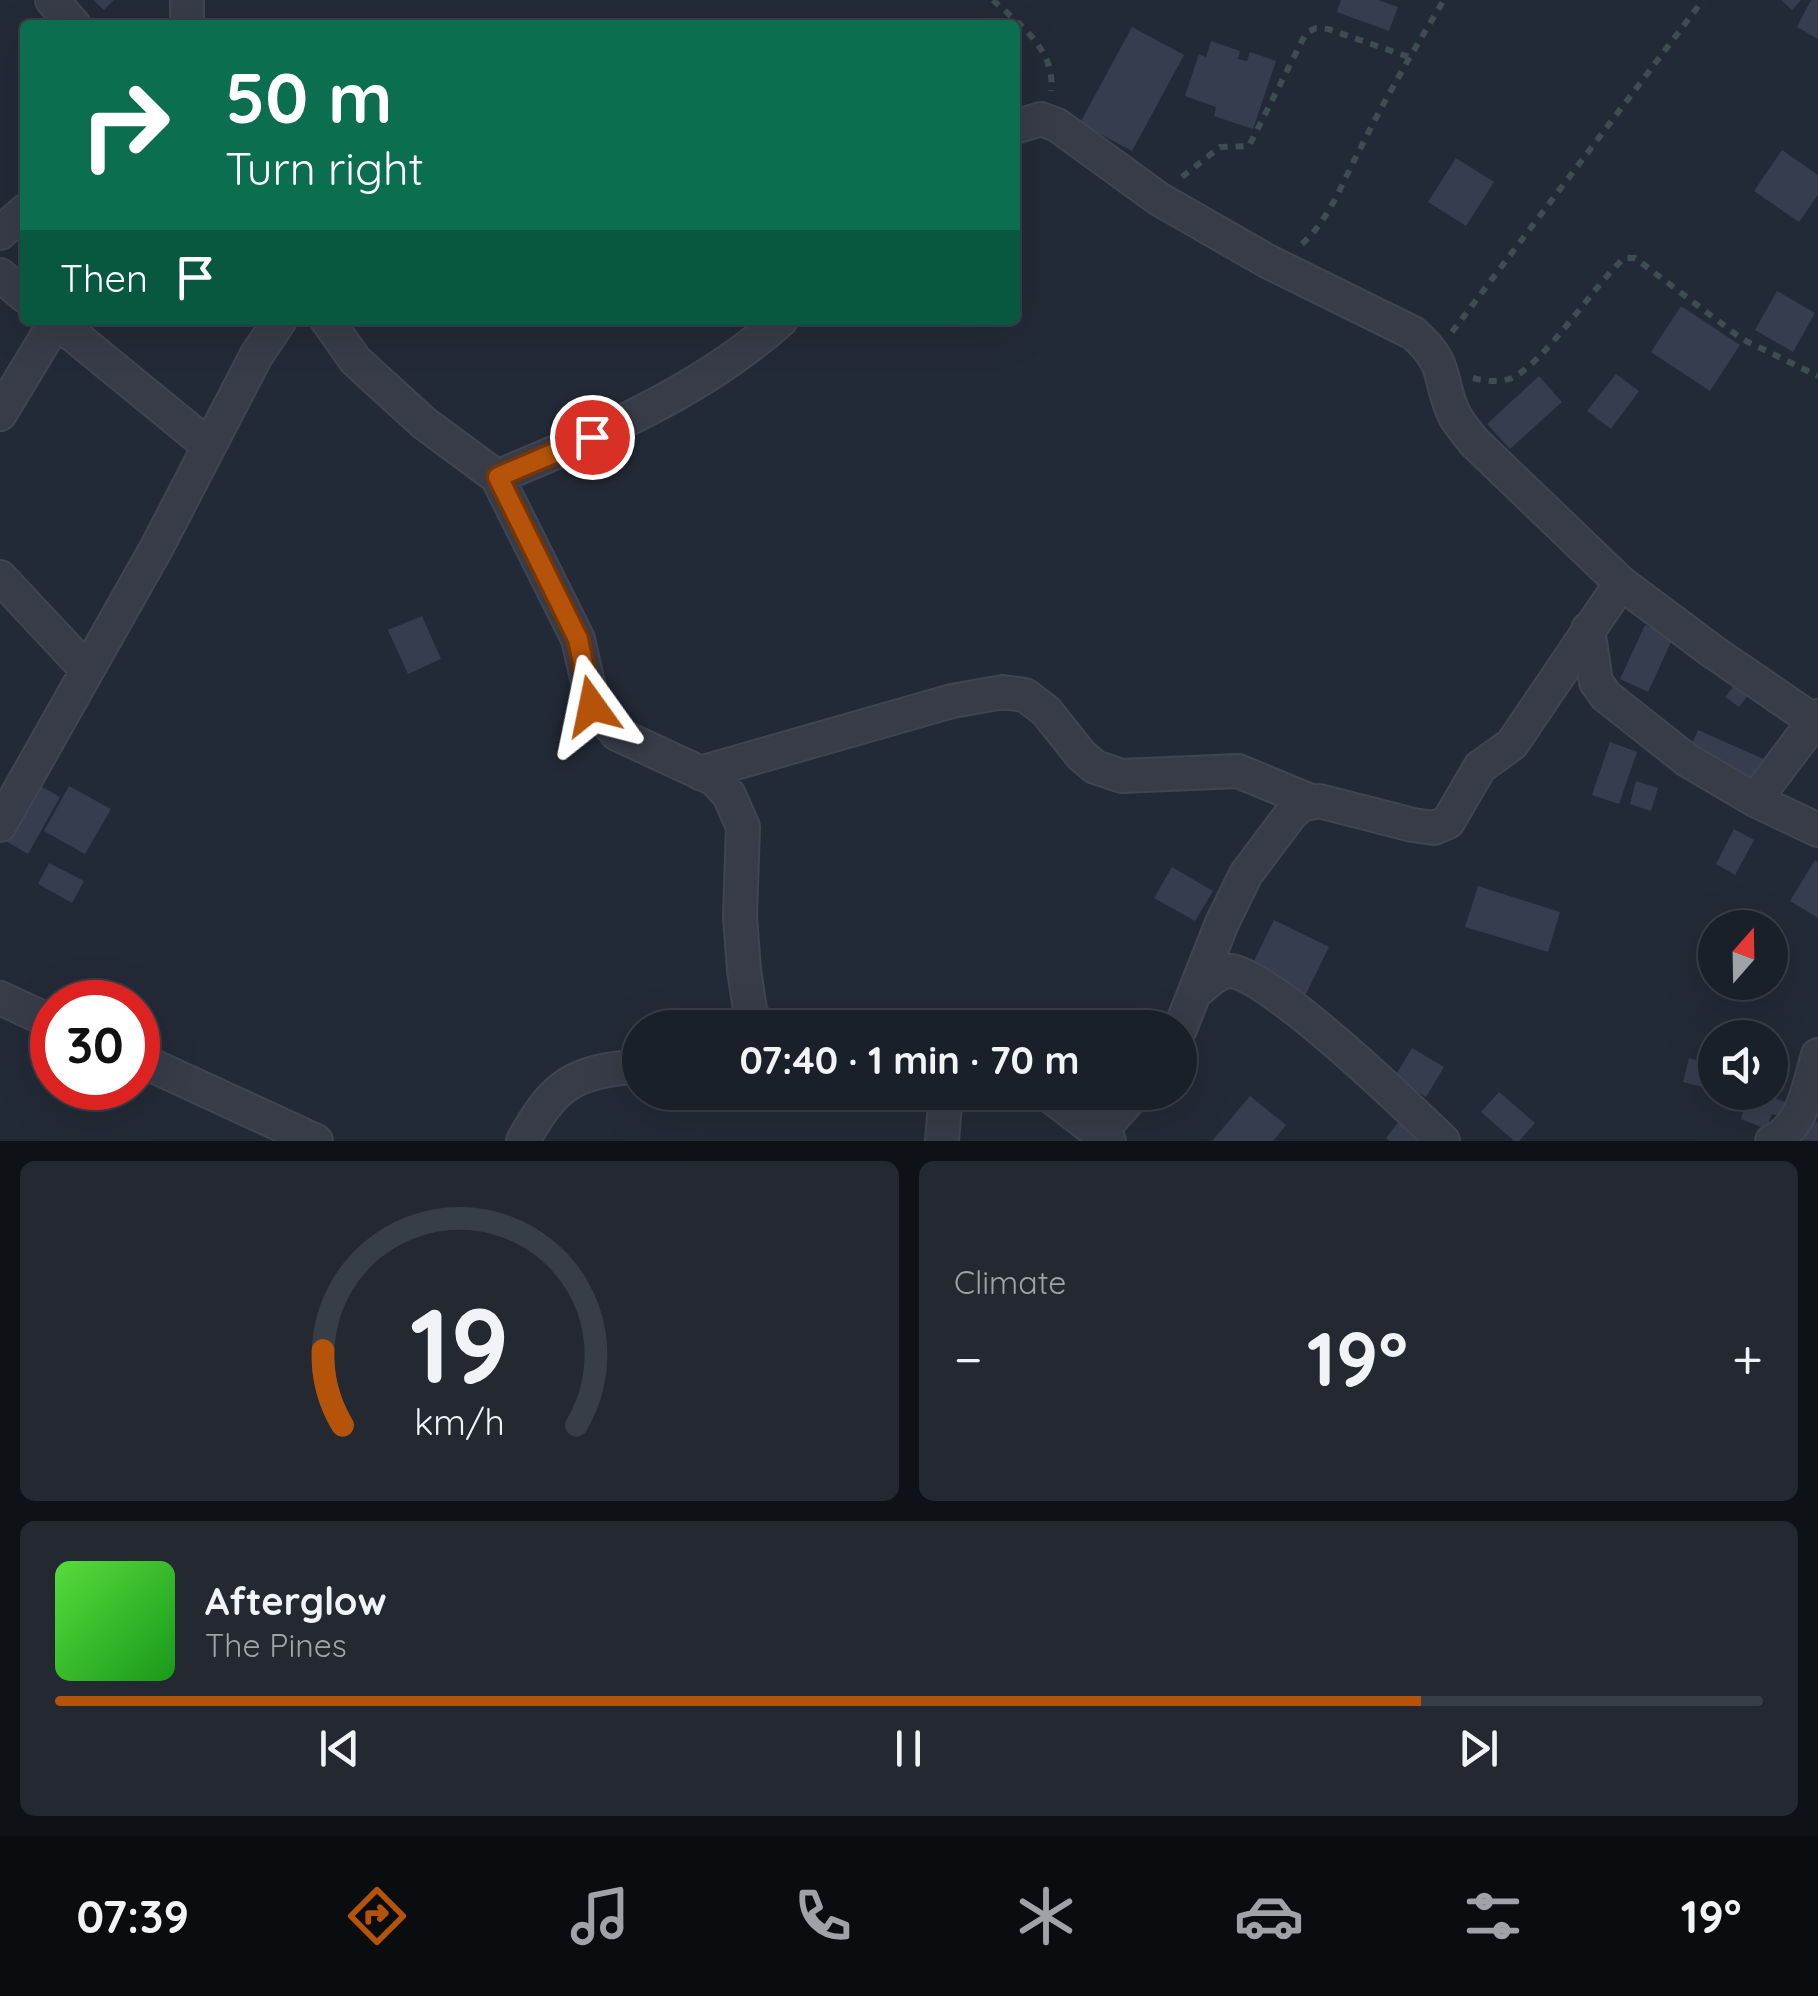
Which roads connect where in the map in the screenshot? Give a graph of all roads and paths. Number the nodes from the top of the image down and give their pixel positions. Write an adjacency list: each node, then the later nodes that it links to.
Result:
1 (52, 0): 5 (street)
2 (993, 0): 6 (path)
3 (1444, 0): 8 (path)
4 (1703, 0): 21 (path)
5 (70, 20)
6 (1014, 20)
7 (1020, 25): 9 (path)
8 (1409, 57): 10 (path); 13 (path)
9 (1028, 123): 10 (street)
10 (1159, 199): 13 (street)
11 (20, 216): 12 (street)
12 (0, 234)
13 (1267, 261): 21 (street)
14 (0, 275): 15 (street)
15 (20, 292)
16 (54, 325): 23 (street)
17 (61, 325): 24 (street)
18 (277, 325): 24 (street)
19 (330, 325): 25 (street)
20 (775, 325): 25 (street)
21 (1437, 360): 22 (path); 27 (street)
22 (1818, 376)
23 (0, 414)
24 (209, 446): 29 (street)
25 (498, 477): 31 (street)
26 (0, 576): 29 (street)
27 (1621, 583): 28 (street); 30 (street)
28 (1588, 630): 32 (street); 33 (street)
29 (86, 669): 34 (street)
30 (1816, 718): 32 (street)
31 (700, 773): 33 (street); 38 (street)
32 (1755, 800): 35 (street)
33 (1313, 802): 36 (street)
34 (0, 826)
35 (1818, 830)
36 (1196, 991): 39 (street); 51 (street)
37 (0, 998): 40 (street)
38 (750, 1010)
39 (1188, 1010)
40 (30, 1012)
41 (1818, 1055): 52 (street)
42 (622, 1068): 49 (street)
43 (160, 1070): 48 (street)
44 (945, 1110): 50 (street)
45 (1069, 1110): 47 (street)
46 (1123, 1110): 47 (street)
47 (1104, 1137)
48 (316, 1141)
49 (523, 1141)
50 (942, 1141)
51 (1443, 1141)
52 (1772, 1141)

